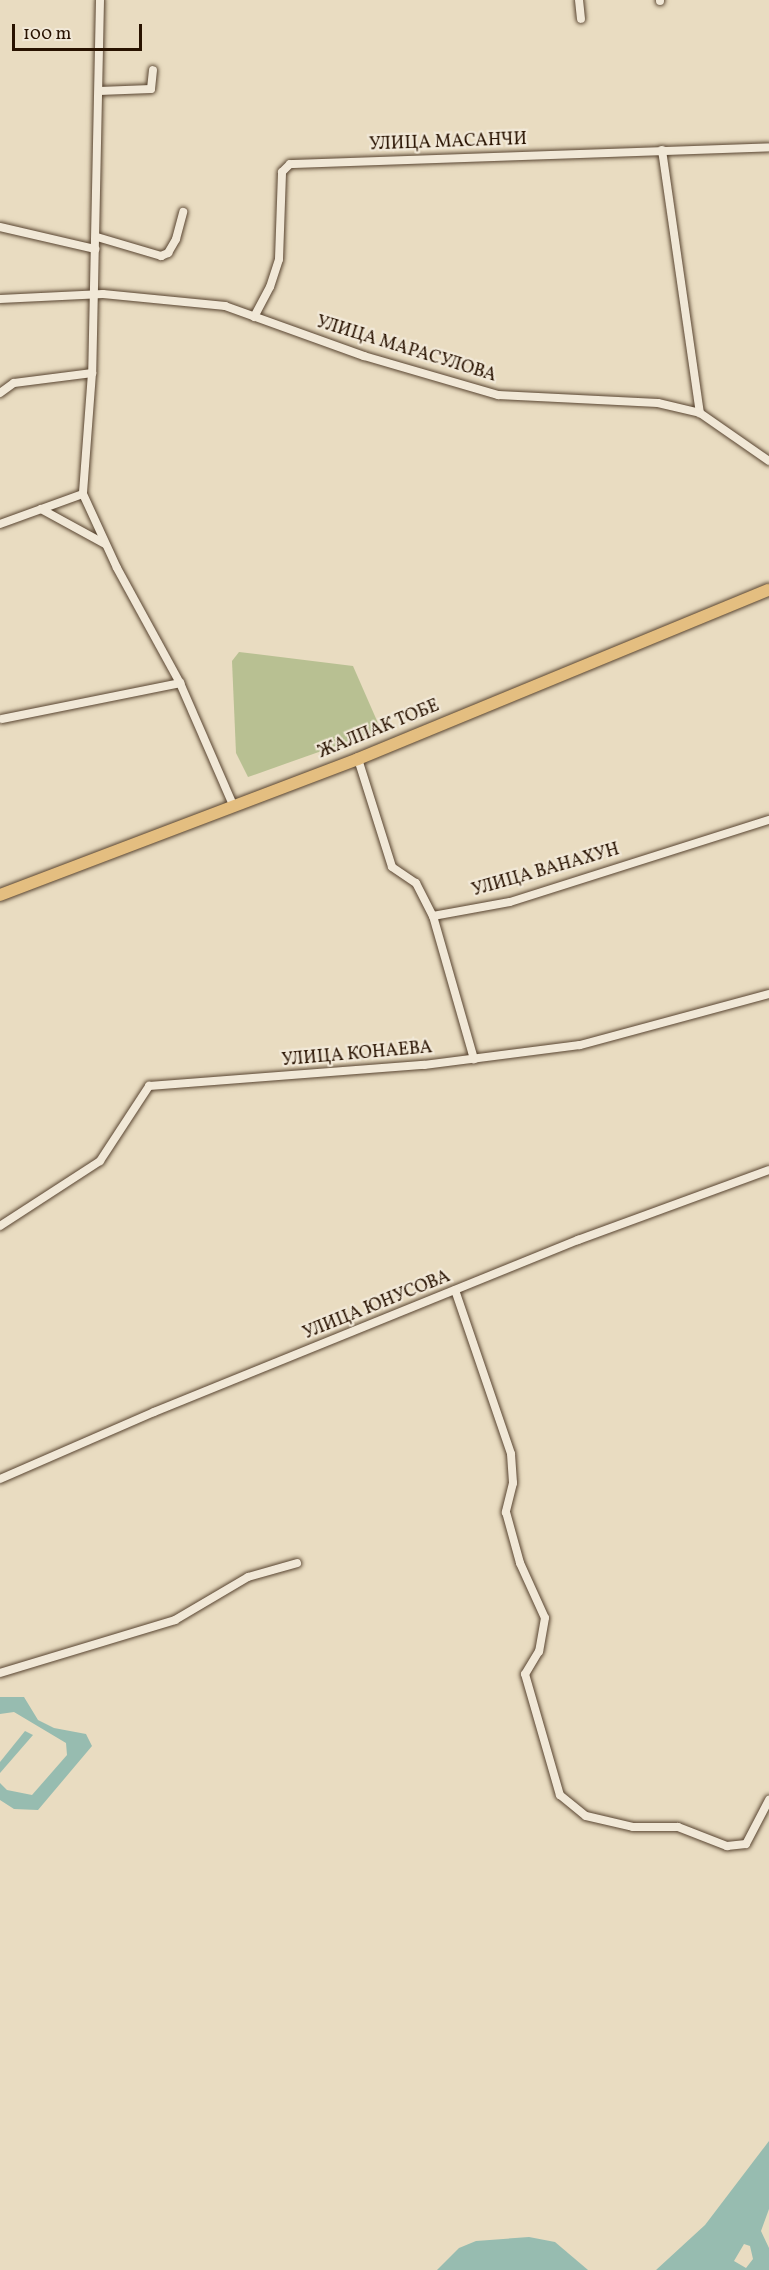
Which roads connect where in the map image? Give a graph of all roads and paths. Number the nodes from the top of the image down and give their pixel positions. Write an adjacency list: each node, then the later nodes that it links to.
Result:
1 (100, 0): 5 (street)
2 (579, 0): 3 (street)
3 (581, 19)
4 (153, 70): 5 (street)
5 (99, 91): 10 (street)
6 (769, 147): 7 (street, УЛИЦА МАСАНЧИ)
7 (662, 150): 14 (street, УЛИЦА МАСАНЧИ); 17 (street)
8 (183, 212): 10 (street)
9 (0, 227): 11 (street)
10 (97, 237): 11 (street)
11 (95, 249): 12 (street)
12 (95, 295): 13 (street, УЛИЦА МАРАСУЛОВА); 14 (street, УЛИЦА МАРАСУЛОВА); 15 (street)
13 (0, 299)
14 (254, 316): 17 (street, УЛИЦА МАРАСУЛОВА)
15 (92, 373): 16 (street); 19 (street)
16 (0, 393)
17 (700, 413): 18 (street, УЛИЦА МАРАСУЛОВА)
18 (769, 461)
19 (84, 494): 20 (street); 22 (street)
20 (41, 508): 21 (street); 22 (street)
21 (0, 524)
22 (106, 545): 24 (street)
23 (769, 590): 26 (main road, ЖАЛПАК ТОБЕ)
24 (180, 683): 25 (street); 27 (street)
25 (3, 719)
26 (358, 759): 27 (main road, ЖАЛПАК ТОБЕ); 30 (street)
27 (233, 805): 29 (main road, ЖАЛПАК ТОБЕ)
28 (769, 820): 30 (street, УЛИЦА ВАНАХУН)
29 (0, 895)
30 (434, 916): 32 (street)
31 (769, 994): 32 (street, УЛИЦА КОНАЕВА)
32 (474, 1059): 34 (street, УЛИЦА КОНАЕВА)
33 (769, 1170): 35 (street, УЛИЦА ЮНУСОВА)
34 (0, 1226)
35 (455, 1290): 36 (street, УЛИЦА ЮНУСОВА); 39 (street)
36 (0, 1479)
37 (297, 1563): 38 (street)
38 (0, 1672)
39 (769, 1800)

